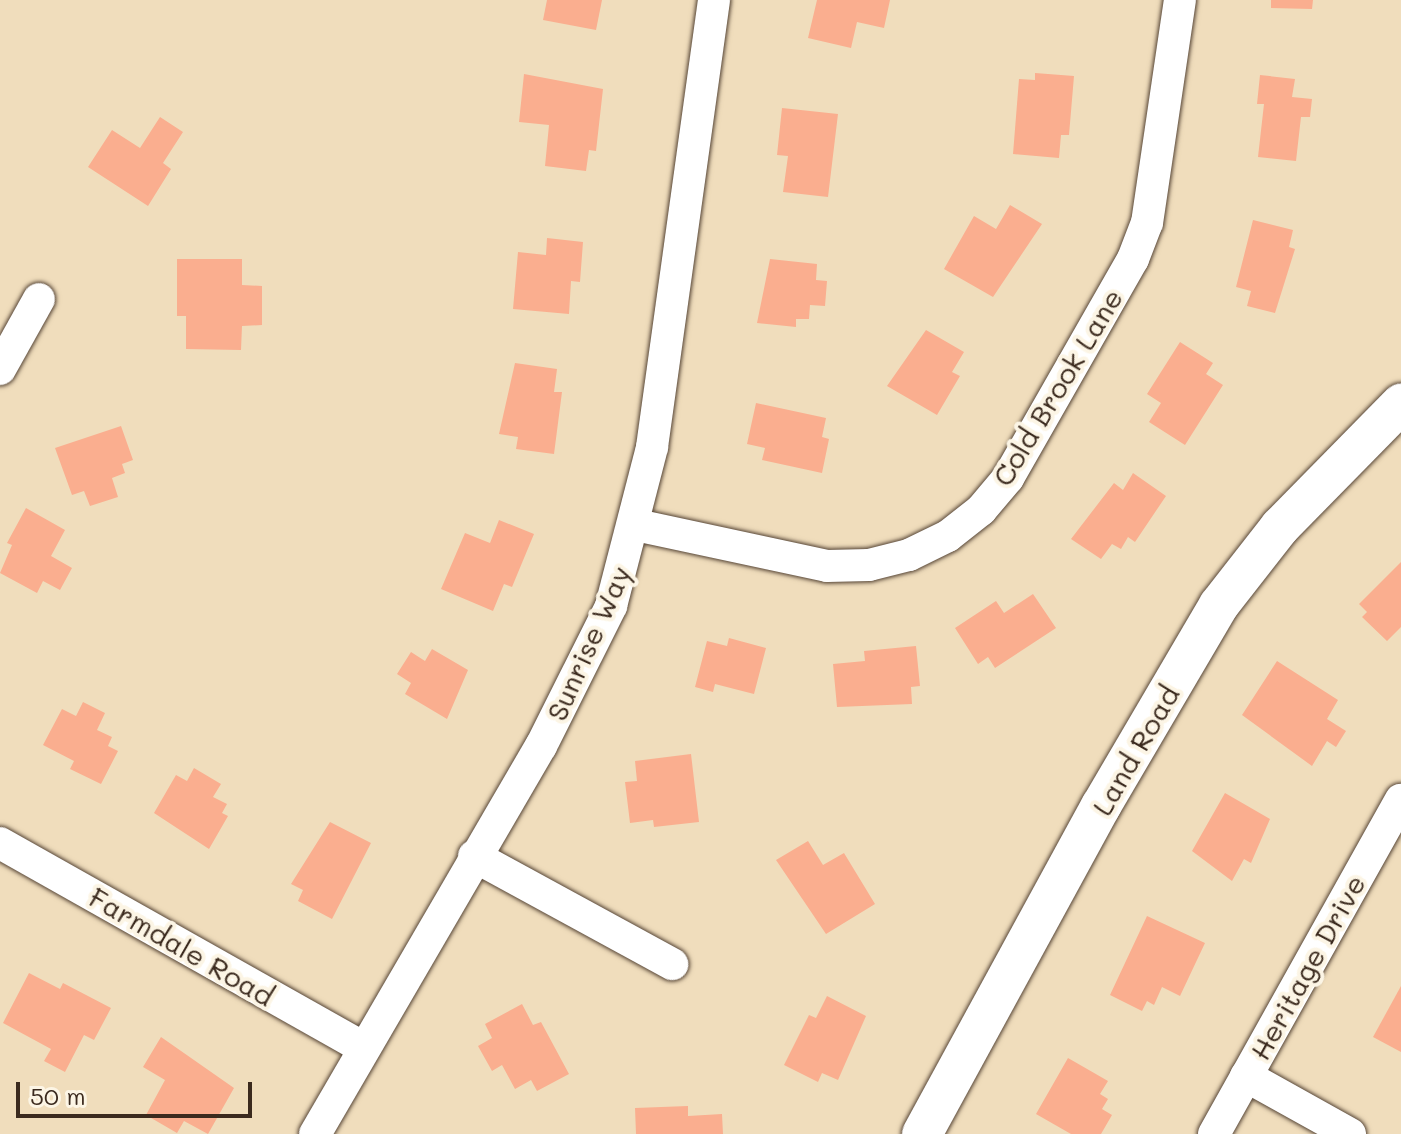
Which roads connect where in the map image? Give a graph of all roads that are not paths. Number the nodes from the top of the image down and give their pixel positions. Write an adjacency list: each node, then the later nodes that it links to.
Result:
1 (714, 0): 6 (street, Sunrise Way)
2 (1180, 0): 6 (street, Cold Brook Lane)
3 (39, 299): 4 (street)
4 (0, 369)
5 (1401, 404): 14 (street, Land Road)
6 (636, 525): 9 (street, Sunrise Way)
7 (1401, 800): 12 (street, Heritage Drive)
8 (0, 843): 11 (street, Farmdale Road)
9 (474, 856): 10 (street); 11 (street, Sunrise Way)
10 (672, 964)
11 (364, 1048): 13 (street, Sunrise Way)
12 (1246, 1076): 15 (street, Heritage Drive); 16 (street)
13 (315, 1134)
14 (922, 1134)
15 (1214, 1134)
16 (1350, 1134)

